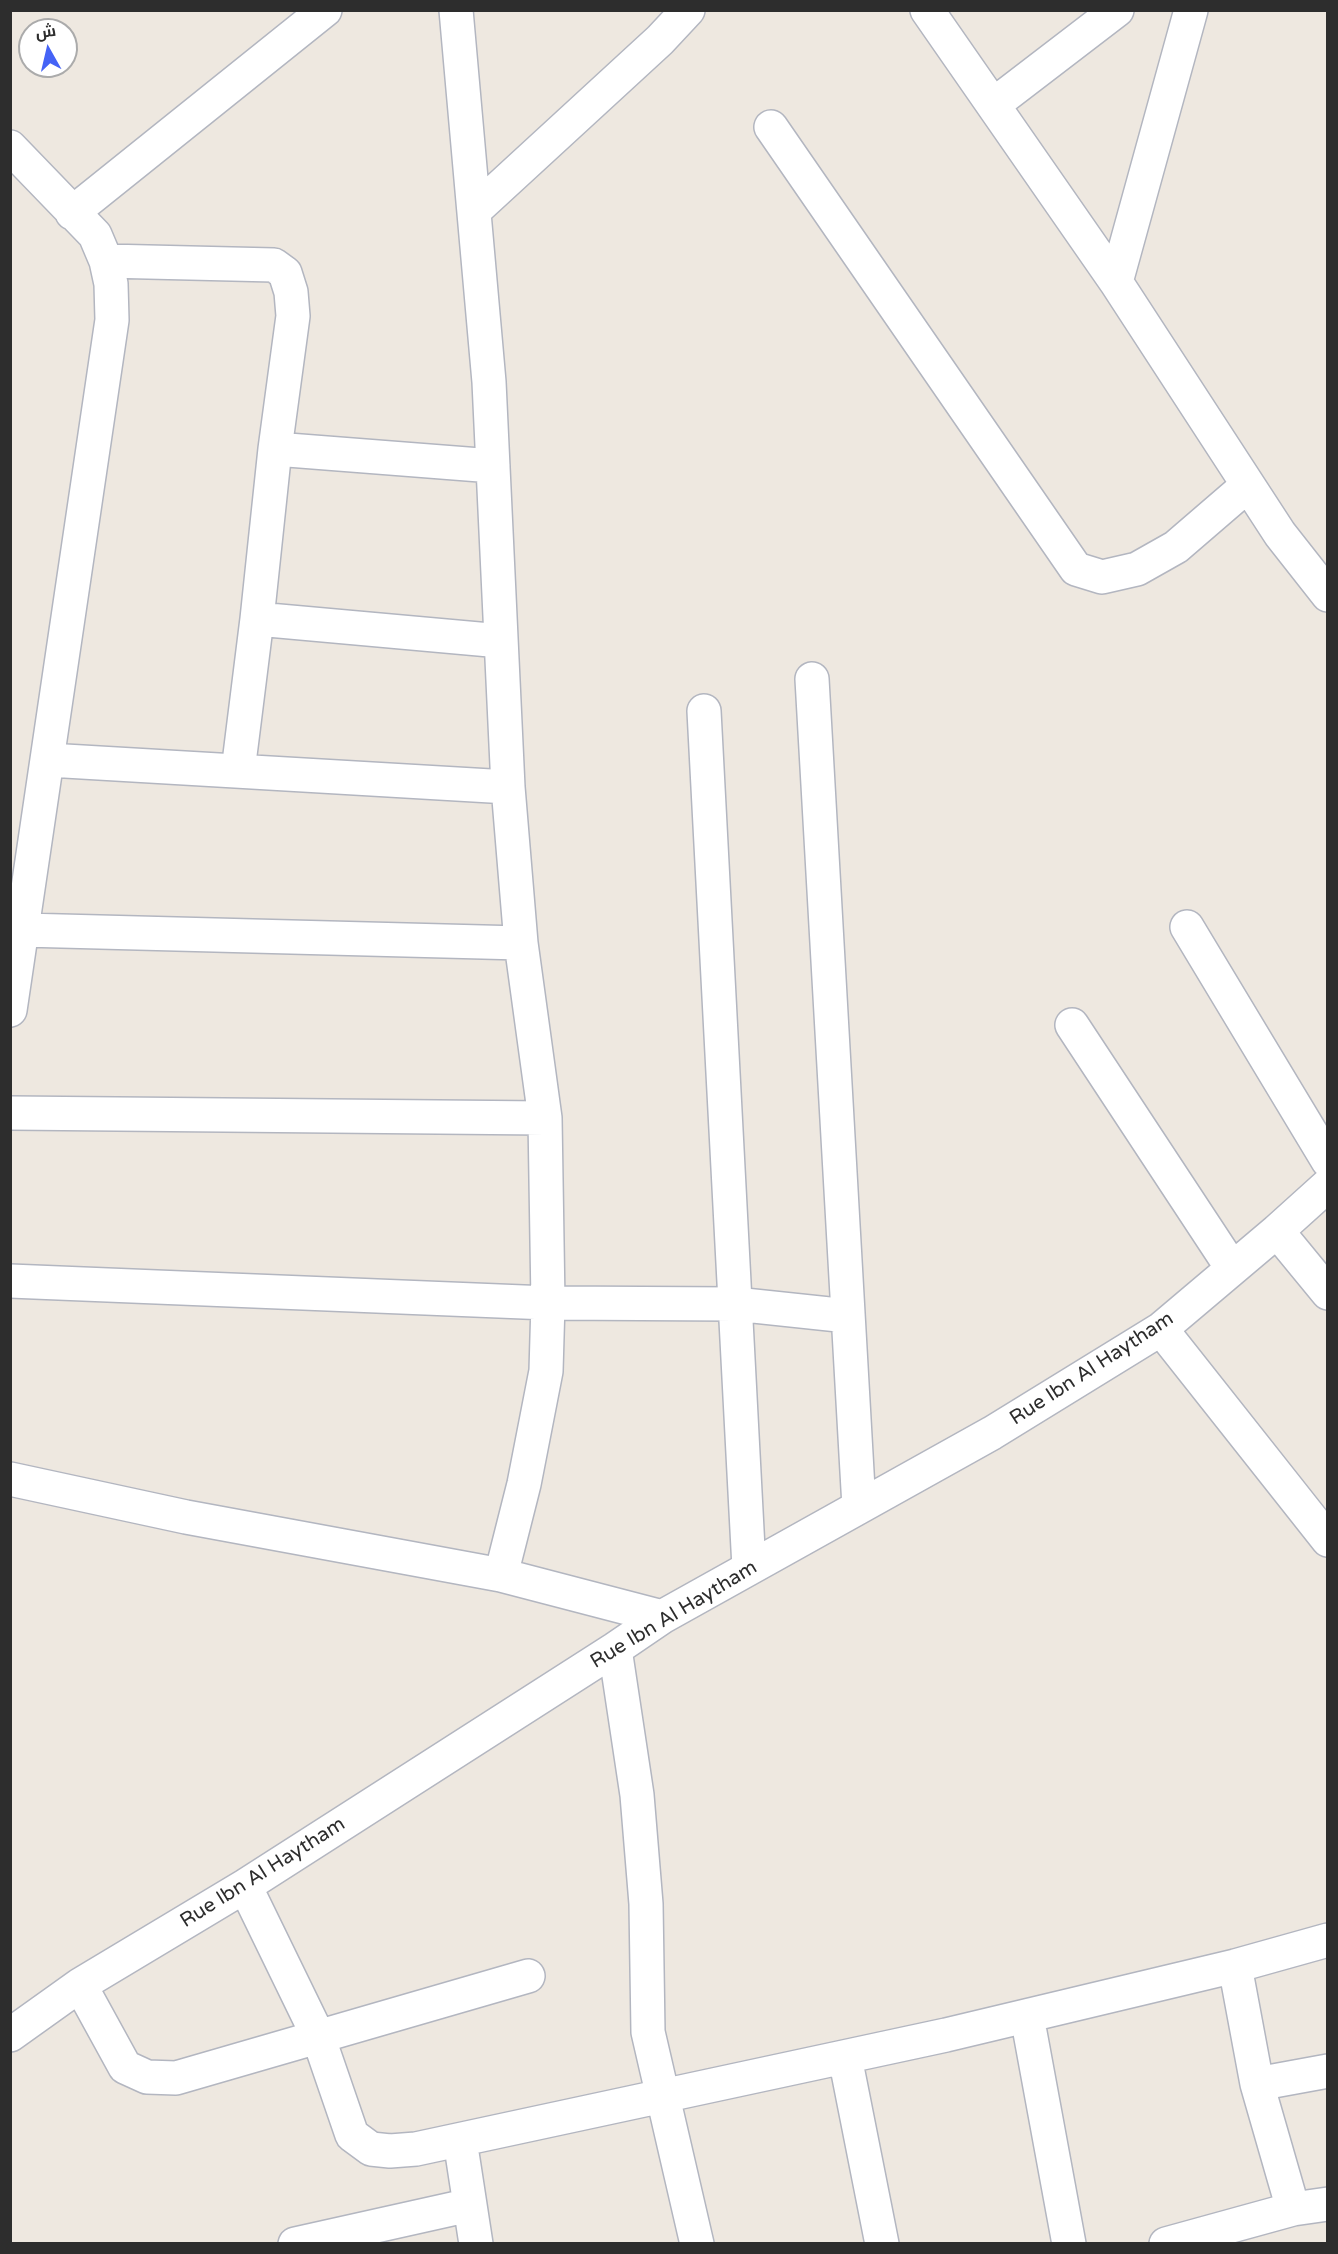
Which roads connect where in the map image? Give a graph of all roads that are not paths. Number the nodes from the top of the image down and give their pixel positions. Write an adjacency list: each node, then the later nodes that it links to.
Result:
1 (325, 10): 11 (street)
2 (456, 10): 10 (street)
3 (688, 10): 10 (street)
4 (927, 10): 7 (street)
5 (1117, 10): 7 (street)
6 (1191, 10): 13 (street)
7 (993, 105): 13 (street)
8 (771, 127): 16 (street)
9 (10, 147): 11 (street)
10 (474, 212): 15 (street)
11 (72, 213): 12 (street)
12 (106, 261): 14 (street); 22 (street)
13 (1116, 282): 16 (street)
14 (275, 449): 15 (street); 18 (street)
15 (493, 466): 19 (street)
16 (1248, 485): 17 (street)
17 (1328, 595)
18 (257, 619): 19 (street); 23 (street)
19 (501, 640): 24 (street)
20 (812, 679): 40 (street)
21 (704, 711): 39 (street)
22 (48, 760): 23 (street); 26 (street)
23 (238, 771): 24 (street)
24 (508, 787): 27 (street)
25 (1187, 927): 32 (street)
26 (23, 930): 27 (street); 28 (street)
27 (521, 943): 31 (street)
28 (10, 1010)
29 (1072, 1025): 35 (street)
30 (10, 1113): 31 (street)
31 (545, 1118): 38 (street)
32 (1328, 1161)
33 (1328, 1185): 34 (street, Rue Ibn Al Haytham)
34 (1277, 1231): 35 (street, Rue Ibn Al Haytham); 37 (street)
35 (1232, 1268): 41 (street, Rue Ibn Al Haytham)
36 (10, 1281): 38 (street)
37 (1328, 1293)
38 (548, 1303): 39 (street); 46 (street)
39 (735, 1304): 40 (street); 45 (street)
40 (848, 1316): 43 (street)
41 (1161, 1329): 43 (street, Rue Ibn Al Haytham); 44 (street)
42 (10, 1479): 46 (street)
43 (860, 1506): 45 (street, Rue Ibn Al Haytham)
44 (1328, 1540)
45 (749, 1568): 47 (street, Rue Ibn Al Haytham)
46 (501, 1575): 47 (street)
47 (662, 1617): 48 (street, Rue Ibn Al Haytham)
48 (615, 1649): 49 (street, Rue Ibn Al Haytham); 60 (street)
49 (246, 1886): 53 (street, Rue Ibn Al Haytham); 56 (street)
50 (1328, 1940): 51 (street)
51 (1235, 1966): 54 (street); 59 (street)
52 (528, 1976): 56 (street)
53 (80, 1985): 55 (street, Rue Ibn Al Haytham); 56 (street)
54 (1027, 2016): 57 (street); 70 (street)
55 (10, 2034)
56 (318, 2036): 61 (street)
57 (845, 2057): 60 (street); 69 (street)
58 (1328, 2071): 59 (street)
59 (1257, 2084): 64 (street)
60 (663, 2096): 61 (street); 68 (street)
61 (460, 2140): 63 (street)
62 (1328, 2204): 64 (street)
63 (470, 2205): 66 (street); 67 (street)
64 (1293, 2208): 65 (street)
65 (1168, 2243)
66 (295, 2244)
67 (476, 2244)
68 (697, 2244)
69 (882, 2244)
70 (1069, 2244)

